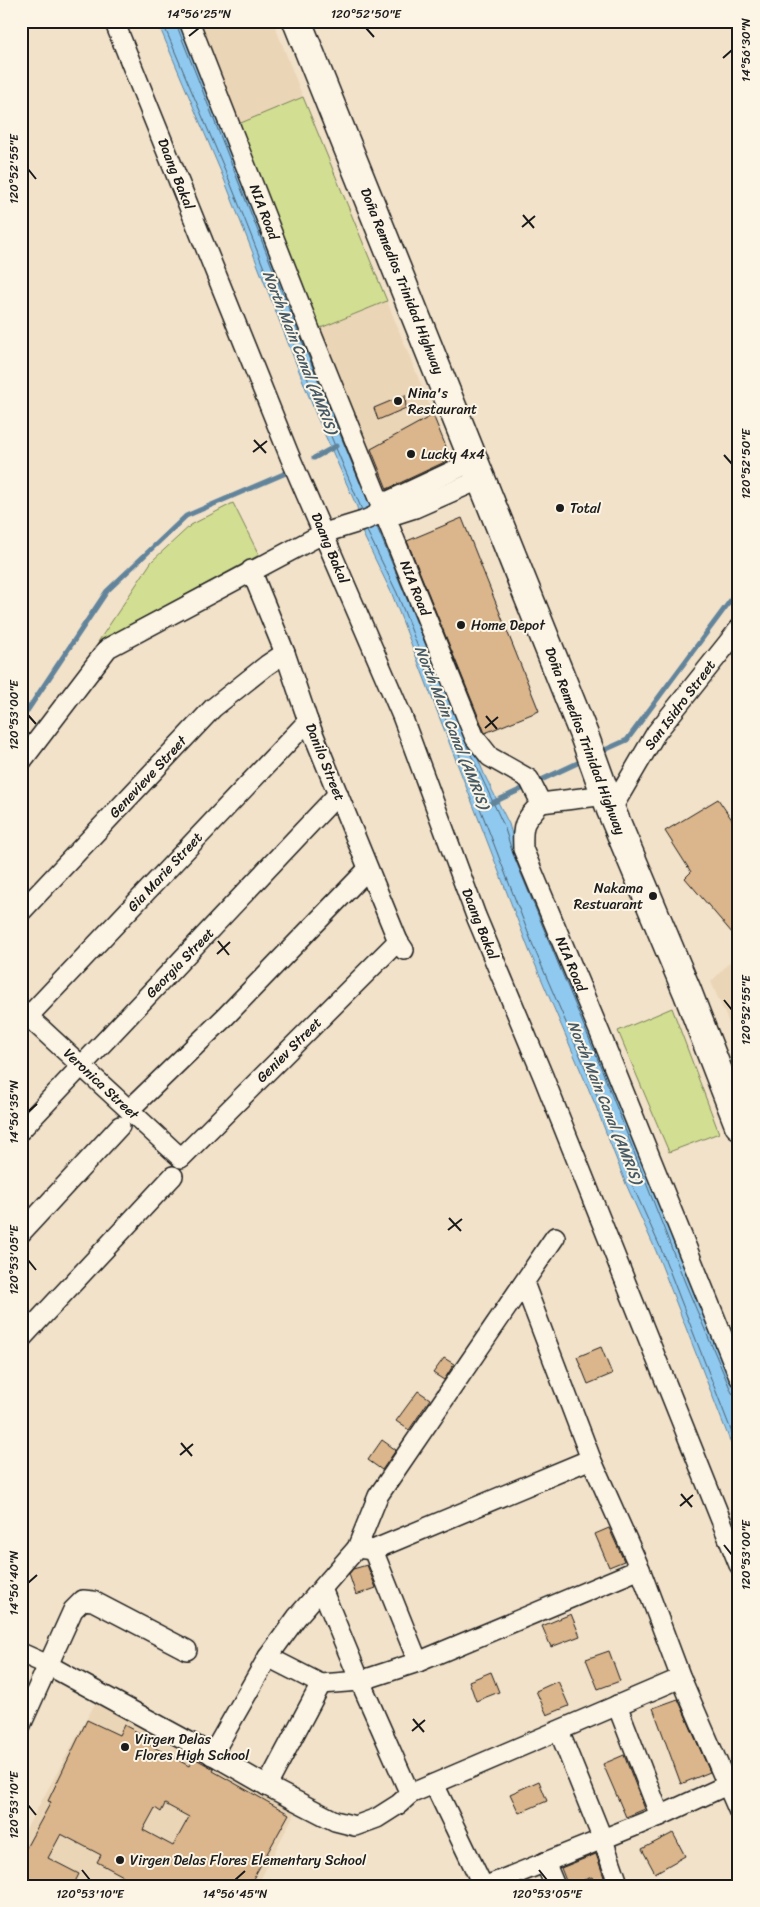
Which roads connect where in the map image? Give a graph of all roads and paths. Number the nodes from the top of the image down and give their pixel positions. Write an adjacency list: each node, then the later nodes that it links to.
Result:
1 (114, 21): 6 (street, Daang Bakal)
2 (188, 21): 5 (street, NIA Road)
3 (297, 21): 4 (highway, Doña Remedios Trinidad Highway)
4 (478, 470): 5 (street); 14 (highway, Doña Remedios Trinidad Highway)
5 (377, 514): 6 (street); 12 (street, NIA Road)
6 (324, 533): 7 (street); 32 (street, Daang Bakal)
7 (252, 570): 9 (street, Danilo Street); 11 (street)
8 (739, 629): 14 (street, San Isidro Street)
9 (284, 654): 10 (street, Danilo Street); 16 (street, Genevieve Street)
10 (308, 721): 13 (street, Danilo Street); 18 (street, Gia Marie Street)
11 (21, 762)
12 (535, 791): 14 (street); 29 (street, NIA Road)
13 (338, 794): 15 (street, Danilo Street); 19 (street, Georgia Street)
14 (606, 795): 21 (highway, Doña Remedios Trinidad Highway)
15 (367, 870): 17 (street, Danilo Street); 20 (street)
16 (21, 912)
17 (401, 946): 23 (street, Geniev Street)
18 (23, 1017): 19 (street, Veronica Street)
19 (81, 1066): 20 (street, Veronica Street); 22 (street, Georgia Street)
20 (125, 1118): 23 (street, Veronica Street); 25 (street)
21 (739, 1126)
22 (21, 1130)
23 (181, 1158)
24 (174, 1176): 28 (street)
25 (21, 1233)
26 (555, 1237): 27 (street)
27 (524, 1283): 30 (street); 31 (street)
28 (21, 1339)
29 (739, 1377)
30 (592, 1459): 31 (street); 33 (street)
31 (365, 1549): 34 (street); 38 (street)
32 (739, 1565)
33 (640, 1569): 38 (street); 40 (street)
34 (322, 1589): 37 (street); 41 (street)
35 (187, 1650): 39 (street)
36 (21, 1653): 39 (street)
37 (268, 1657): 42 (street); 46 (street)
38 (418, 1662): 41 (street)
39 (48, 1665): 44 (street); 46 (street)
40 (681, 1678): 43 (street); 48 (street)
41 (360, 1682): 42 (street); 50 (street)
42 (321, 1684): 49 (street)
43 (617, 1705): 45 (street); 52 (street)
44 (21, 1724)
45 (559, 1731): 47 (street); 53 (street)
46 (212, 1754): 49 (street)
47 (434, 1784): 50 (street); 55 (street)
48 (727, 1785): 51 (street); 52 (street)
49 (267, 1786): 50 (street)
50 (410, 1794)
51 (739, 1812)
52 (660, 1816): 53 (street)
53 (603, 1840): 54 (street); 57 (street)
54 (545, 1862): 55 (street); 56 (street)
55 (484, 1886)
56 (555, 1886)
57 (618, 1886)

